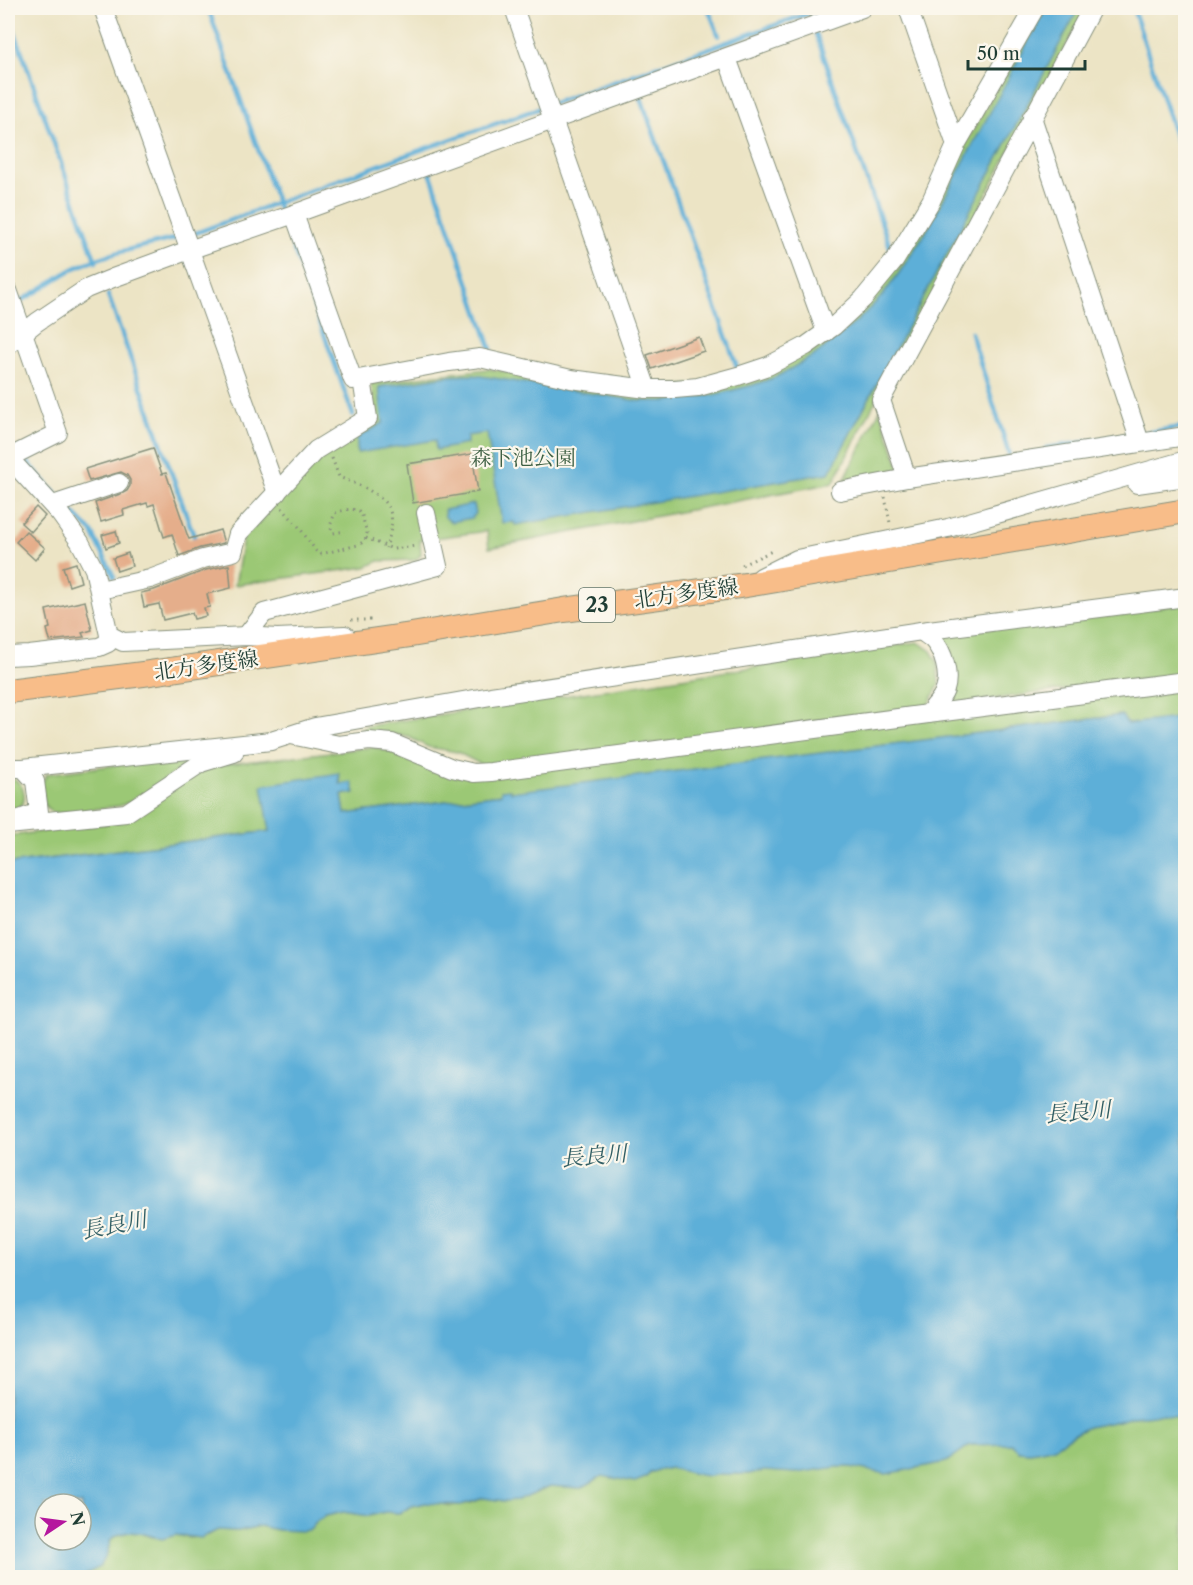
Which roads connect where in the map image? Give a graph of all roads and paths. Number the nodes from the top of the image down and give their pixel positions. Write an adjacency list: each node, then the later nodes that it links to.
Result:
1 (103, 8): 12 (street)
2 (514, 8): 9 (street)
3 (862, 8): 7 (street)
4 (908, 8): 10 (street)
5 (1035, 8): 10 (street)
6 (1092, 8): 8 (street)
7 (727, 58): 9 (street); 14 (street)
8 (1032, 117): 20 (street); 24 (street)
9 (553, 119): 11 (street); 18 (street)
10 (956, 145): 14 (street)
11 (288, 216): 12 (street); 17 (street)
12 (189, 250): 15 (street); 30 (street)
13 (8, 290): 15 (street)
14 (826, 332): 18 (street)
15 (23, 333): 16 (street); 22 (street)
16 (8, 345)
17 (362, 379): 18 (street); 21 (street)
18 (647, 389)
19 (1185, 435): 20 (street)
20 (1140, 442): 24 (street)
21 (328, 444): 30 (street); 38 (path)
22 (8, 458): 31 (street)
23 (1185, 460): 28 (street)
24 (907, 477): 27 (street)
25 (1185, 477): 28 (street)
26 (118, 483): 31 (street)
27 (882, 483): 29 (street); 35 (path)
28 (1083, 490): 39 (street)
29 (840, 491)
30 (275, 496): 36 (path); 40 (street)
31 (52, 506): 40 (street)
32 (1185, 511): 39 (main road, 北方多度線 / 23)
33 (426, 513): 37 (street)
34 (345, 531): 36 (path)
35 (891, 531)
36 (366, 538): 38 (path)
37 (433, 543): 38 (path); 45 (street)
38 (386, 548)
39 (746, 585): 44 (main road, 北方多度線 / 23)
40 (100, 590): 43 (street)
41 (1185, 597): 42 (street)
42 (921, 631): 49 (street); 50 (street)
43 (109, 634): 45 (street); 46 (street)
44 (411, 635): 45 (street); 48 (main road, 北方多度線 / 23)
45 (246, 636)
46 (8, 656)
47 (1185, 681): 49 (street)
48 (8, 691)
49 (928, 714): 50 (street)
50 (291, 735): 51 (street)
51 (271, 741): 52 (street); 53 (street)
52 (15, 768): 53 (street)
53 (8, 825)

